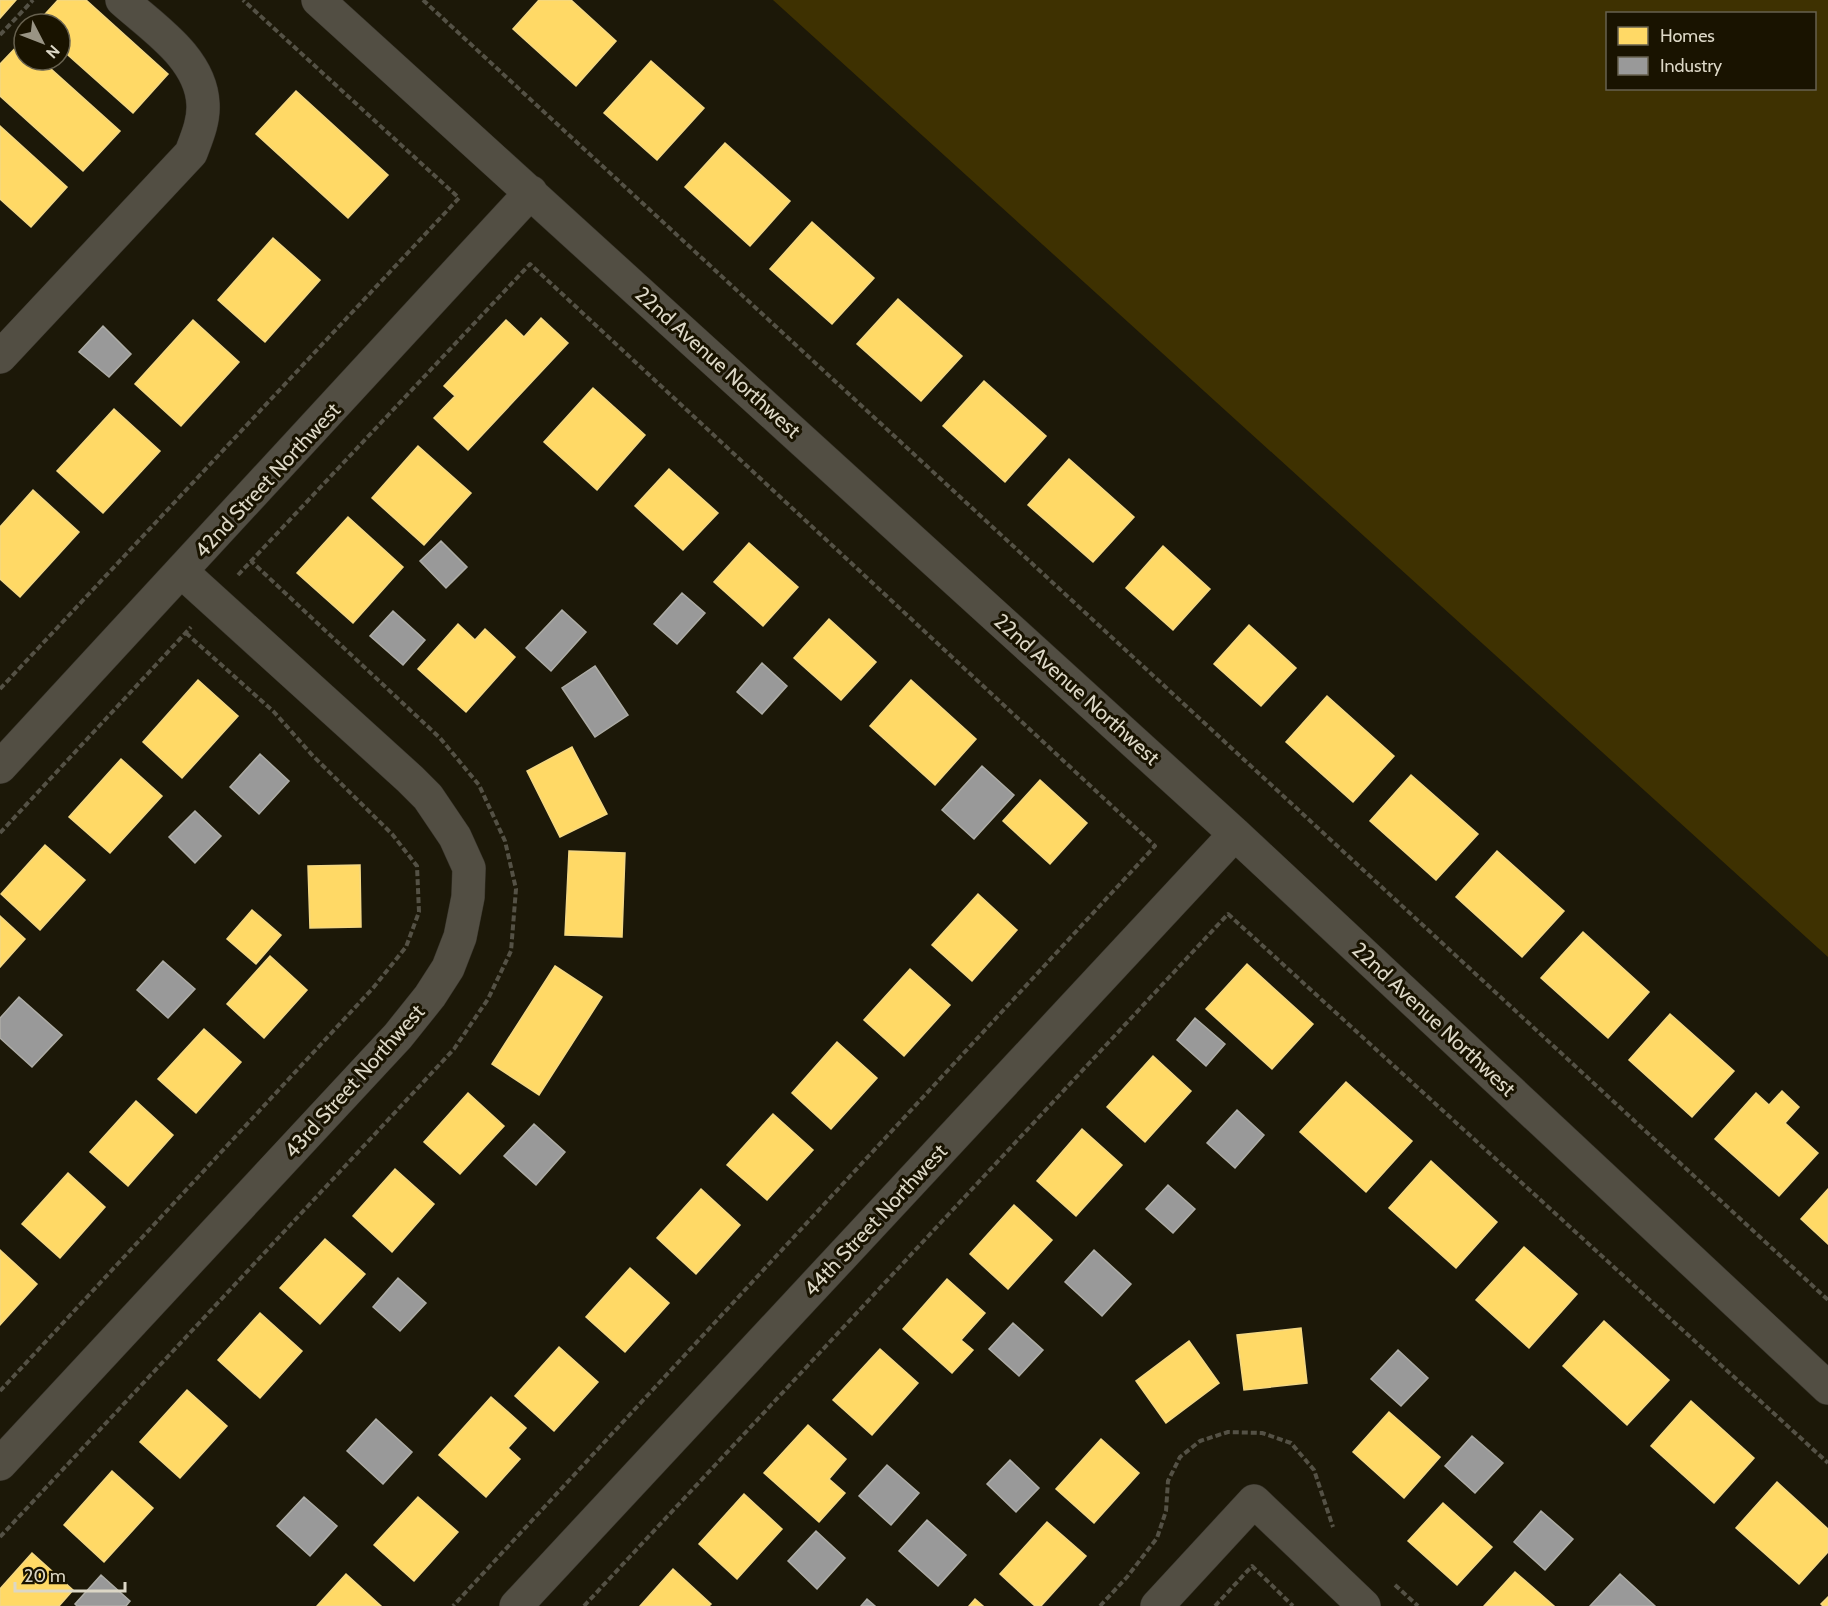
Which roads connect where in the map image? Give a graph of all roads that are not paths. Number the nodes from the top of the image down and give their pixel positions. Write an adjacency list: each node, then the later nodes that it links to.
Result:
1 (122, 0): 4 (street)
2 (318, 0): 3 (street, 22nd Avenue Northwest)
3 (531, 192): 5 (street, 42nd Street Northwest); 7 (street, 22nd Avenue Northwest)
4 (0, 357)
5 (182, 572): 6 (street, 42nd Street Northwest); 9 (street, 43rd Street Northwest)
6 (0, 767)
7 (1235, 834): 8 (street, 22nd Avenue Northwest); 10 (street, 44th Street Northwest)
8 (1828, 1388)
9 (0, 1464)
10 (516, 1606)
11 (1157, 1606): 12 (street)
12 (1364, 1606)

